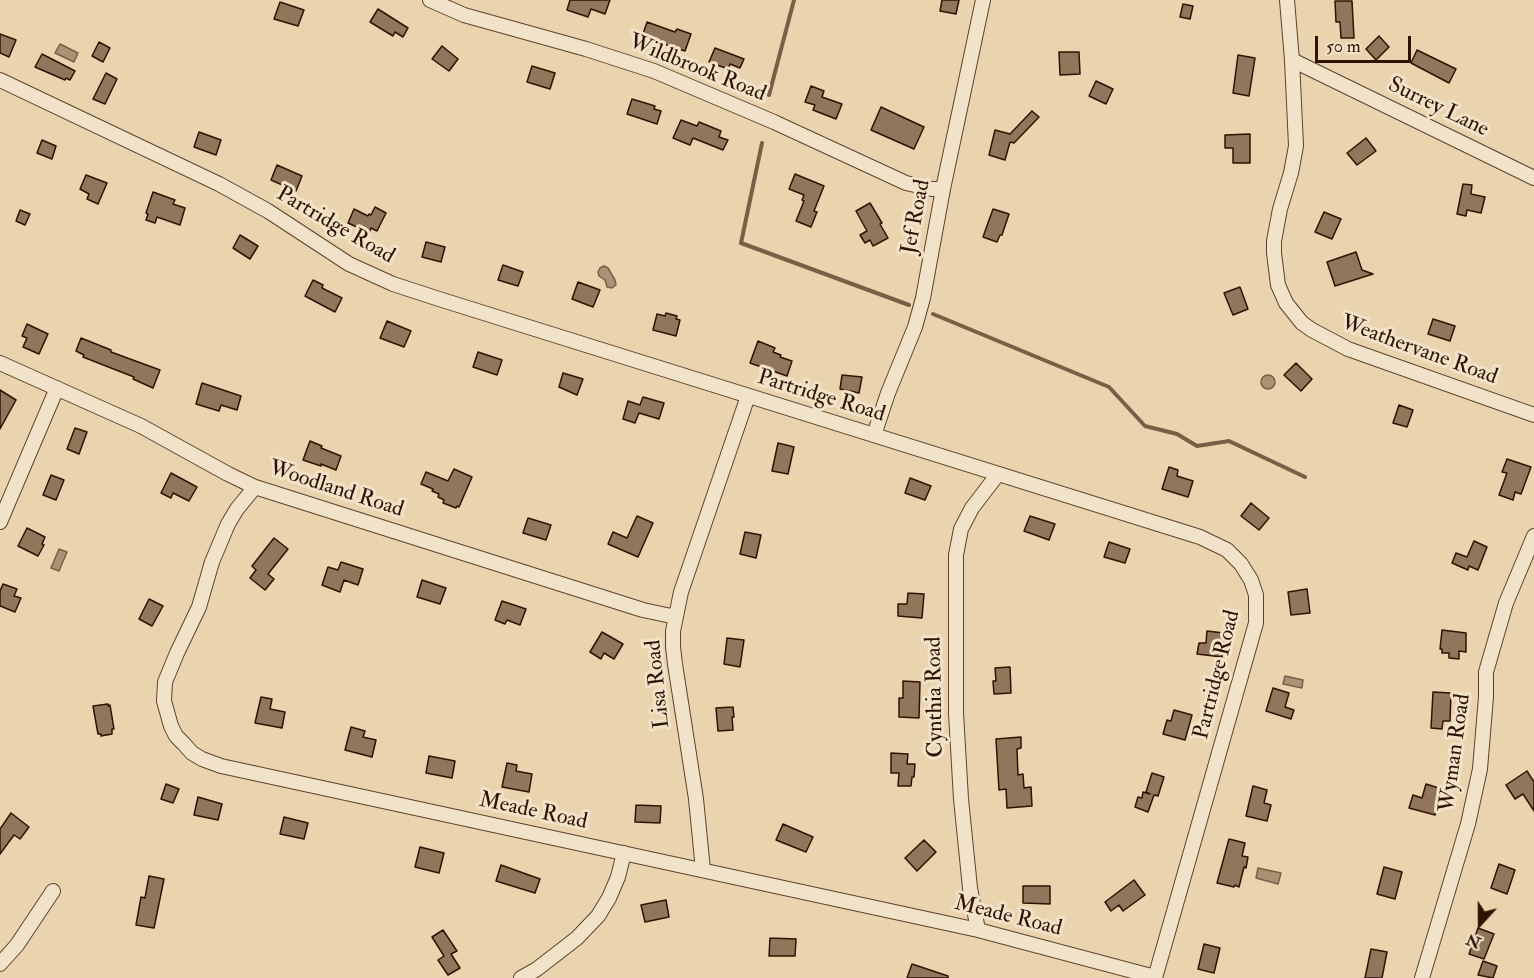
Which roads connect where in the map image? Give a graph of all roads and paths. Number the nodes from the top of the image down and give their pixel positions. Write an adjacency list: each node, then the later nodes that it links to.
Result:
1 (430, 0): 7 (street, Wildbrook Road)
2 (983, 0): 7 (street, Jef Road)
3 (1287, 0): 4 (street, Weathervane Road)
4 (1292, 60): 6 (street, Surrey Lane); 11 (street, Weathervane Road)
5 (0, 80): 10 (street, Partridge Road)
6 (1534, 178)
7 (943, 189): 12 (street, Jef Road)
8 (0, 363): 9 (street, Woodland Road)
9 (57, 388): 14 (street, Woodland Road); 15 (street)
10 (748, 396): 12 (street, Partridge Road); 17 (street, Lisa Road)
11 (1534, 415)
12 (874, 435): 13 (street, Partridge Road)
13 (998, 474): 21 (street, Cynthia Road); 24 (street, Partridge Road)
14 (255, 487): 17 (street, Woodland Road); 18 (street, Meade Road)
15 (0, 522)
16 (1534, 536): 25 (street, Wyman Road)
17 (676, 617): 19 (street, Lisa Road)
18 (624, 853): 19 (street, Meade Road); 23 (street)
19 (703, 870): 21 (street, Meade Road)
20 (54, 891): 22 (street)
21 (978, 930): 24 (street, Meade Road)
22 (0, 964)
23 (521, 978)
24 (1155, 978)
25 (1422, 978)

